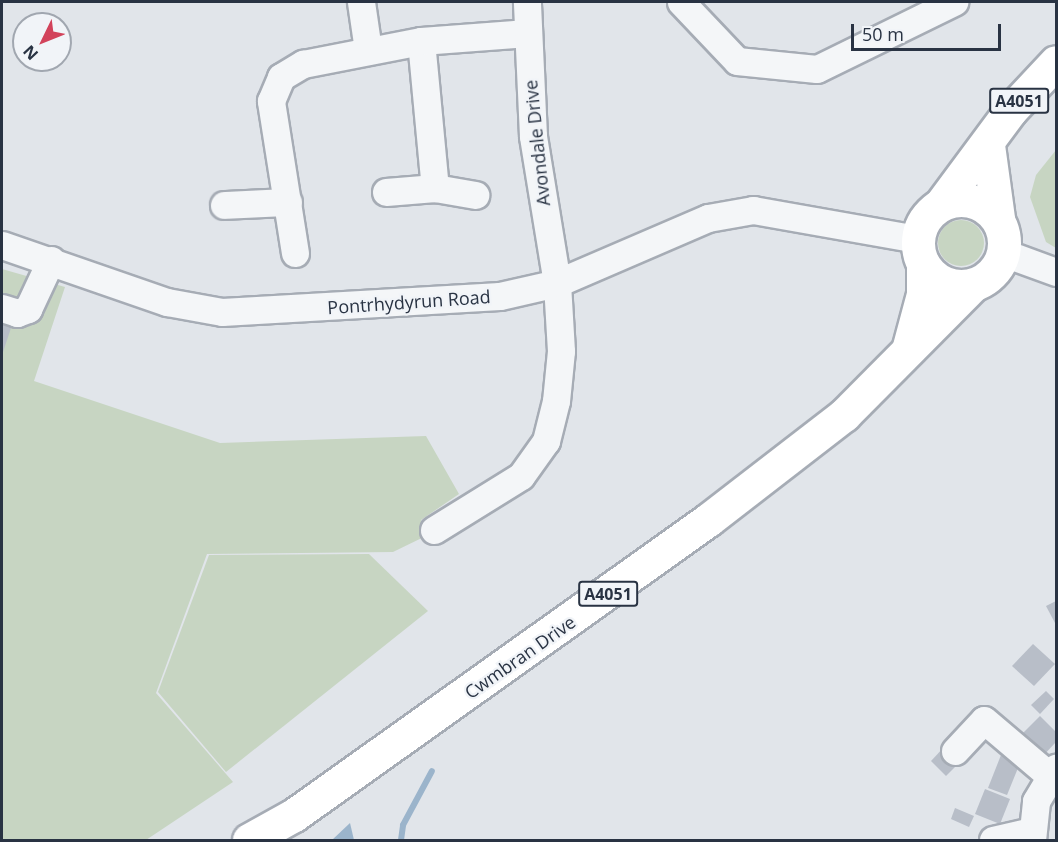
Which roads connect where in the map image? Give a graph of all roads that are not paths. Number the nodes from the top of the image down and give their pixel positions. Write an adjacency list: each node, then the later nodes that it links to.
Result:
1 (361, 2): 7 (street)
2 (527, 2): 5 (street, Avondale Drive)
3 (681, 2): 4 (street)
4 (954, 2)
5 (528, 33): 6 (street); 23 (street, Avondale Drive)
6 (421, 41): 7 (street); 10 (street)
7 (368, 50): 13 (street)
8 (1056, 62): 9 (main road, A4051)
9 (988, 145): 14 (main road, A4051); 16 (main road)
10 (435, 188): 11 (street); 12 (street)
11 (387, 192)
12 (475, 195)
13 (288, 202): 15 (street); 19 (street)
14 (941, 204): 16 (main road); 18 (main road)
15 (224, 205)
16 (998, 218): 20 (main road)
17 (2, 245): 21 (street, Pontrhydyrun Road)
18 (920, 251): 23 (street, Pontrhydyrun Road); 24 (main road); 26 (main road, A4051)
19 (295, 253)
20 (1004, 253): 22 (street); 24 (main road)
21 (51, 260): 23 (street, Pontrhydyrun Road); 25 (street)
22 (1056, 272)
23 (557, 283): 27 (street, Avondale Drive)
24 (973, 285): 26 (main road, A4051)
25 (2, 308)
26 (906, 354): 30 (main road, Cwmbran Drive / A4051)
27 (434, 530)
28 (955, 751): 29 (street)
29 (1053, 772): 31 (street)
30 (285, 828): 32 (main road, Cwmbran Drive / A4051)
31 (1032, 836): 33 (street)
32 (249, 840)
33 (993, 840)

